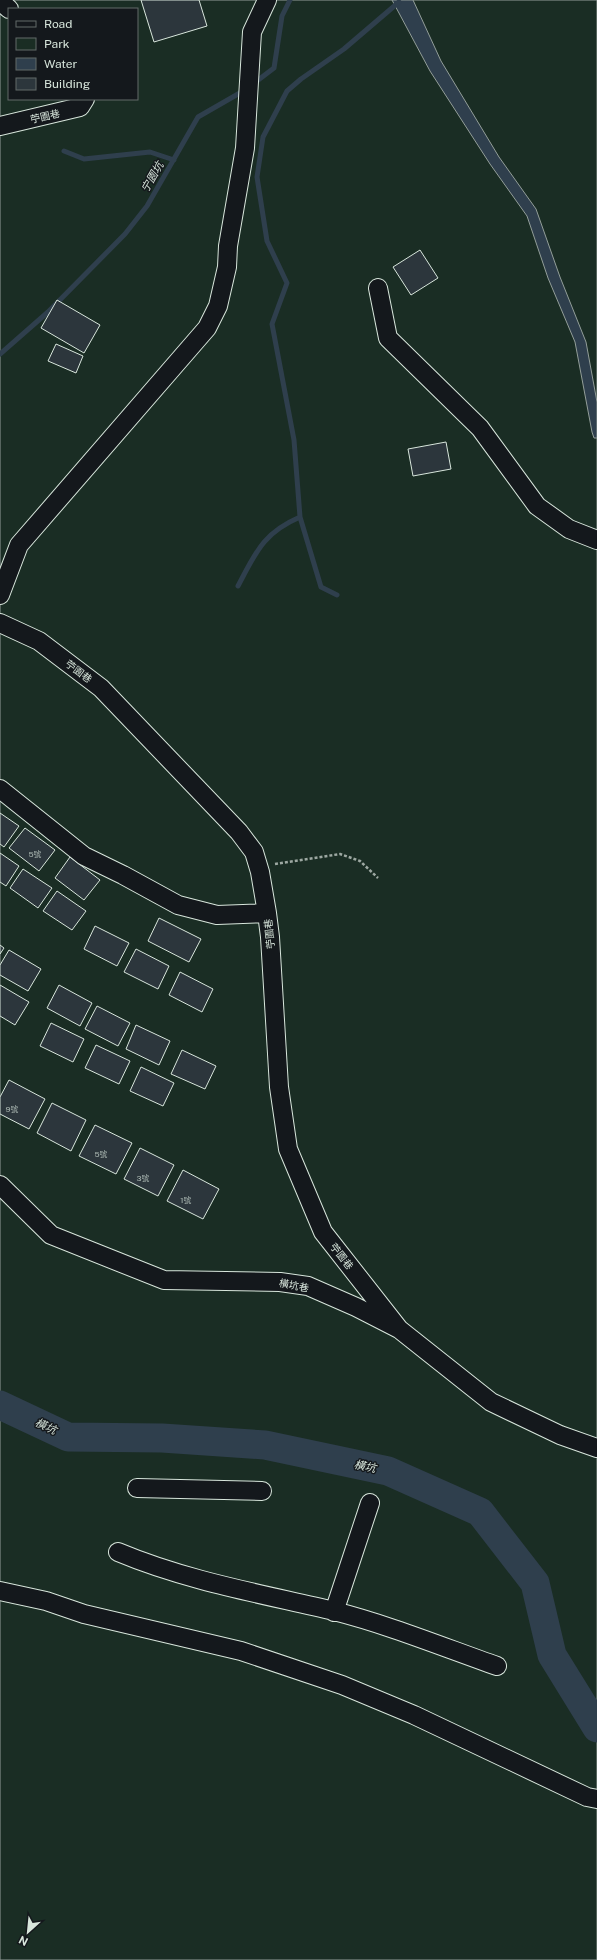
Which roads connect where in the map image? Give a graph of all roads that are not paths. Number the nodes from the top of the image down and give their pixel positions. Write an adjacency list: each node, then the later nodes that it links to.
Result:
1 (0, 0): 3 (street)
2 (267, 0): 8 (street)
3 (8, 8)
4 (84, 100): 5 (street, 苧園巷)
5 (0, 126)
6 (378, 288): 7 (street)
7 (597, 540)
8 (0, 595)
9 (0, 623): 11 (street, 苧園巷)
10 (0, 789): 11 (street)
11 (267, 914): 13 (street, 苧園巷)
12 (0, 1185): 13 (street, 橫坑巷)
13 (399, 1329): 14 (street, 橫坑巷)
14 (597, 1448)
15 (137, 1488): 16 (street)
16 (262, 1491)
17 (370, 1504): 20 (street)
18 (118, 1552): 20 (street)
19 (0, 1591): 22 (street)
20 (334, 1612): 21 (street)
21 (497, 1666)
22 (597, 1799)

